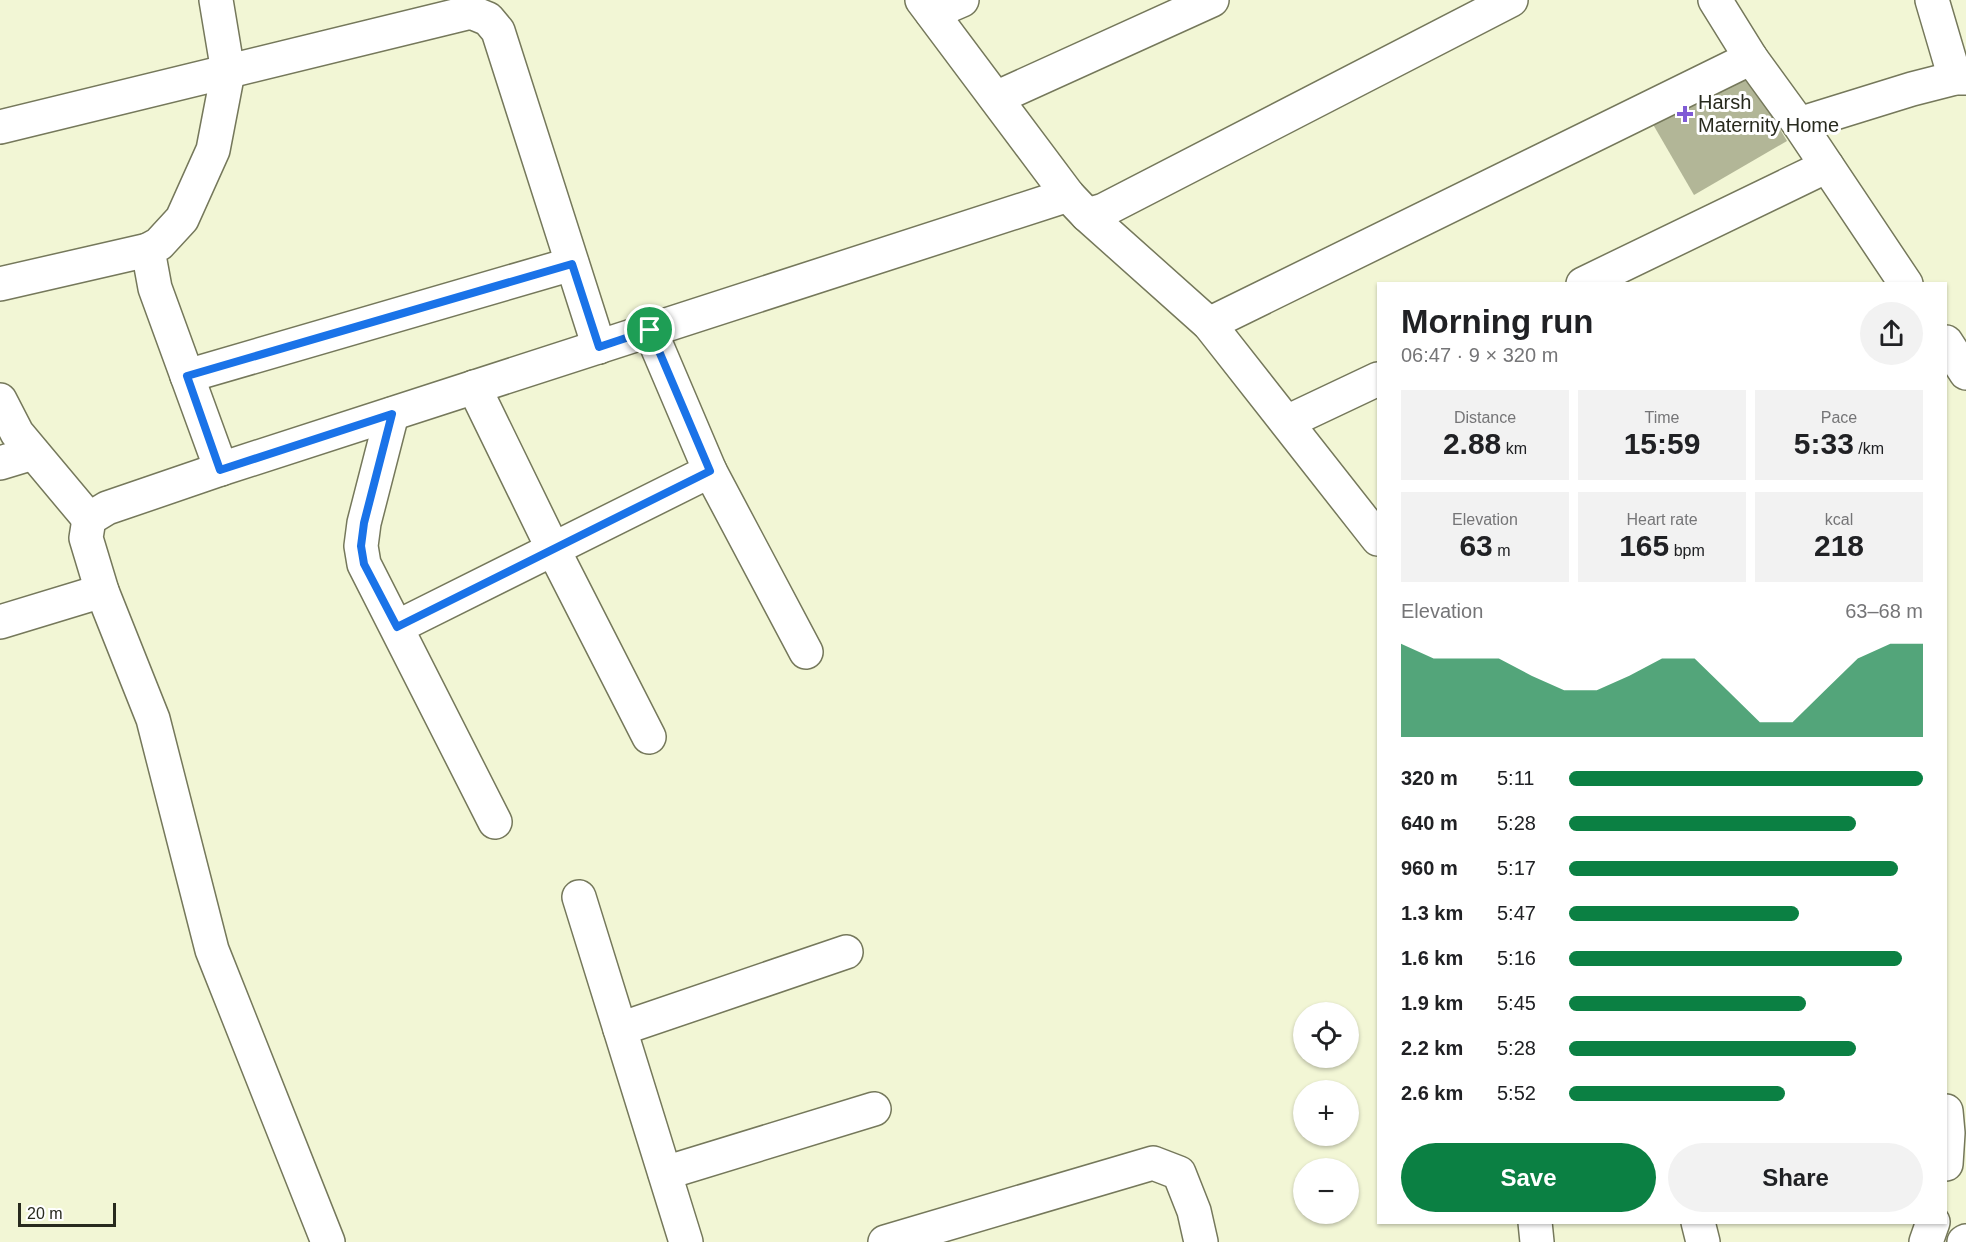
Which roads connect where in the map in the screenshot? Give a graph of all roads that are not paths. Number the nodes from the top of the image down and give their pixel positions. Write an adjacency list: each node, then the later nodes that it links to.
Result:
1 (216, 0): 9 (street)
2 (962, 0): 7 (street)
3 (1212, 0): 11 (street)
4 (1511, 0): 15 (street)
5 (1715, 0): 8 (street)
6 (1932, 0): 10 (street)
7 (927, 7): 11 (street)
8 (1751, 58): 12 (street); 21 (street)
9 (228, 72): 13 (street); 16 (street); 17 (street)
10 (1960, 78): 12 (street)
11 (996, 98): 15 (street)
12 (1799, 124): 14 (street)
13 (0, 127)
14 (1827, 166): 18 (street); 19 (street)
15 (1077, 205): 21 (street); 22 (street)
16 (148, 250): 20 (street); 26 (street)
17 (572, 264): 24 (street); 26 (street)
18 (1587, 282)
19 (1905, 282)
20 (0, 284)
21 (1209, 324): 31 (street)
22 (650, 330): 24 (street); 35 (street)
23 (1947, 344): 25 (street)
24 (599, 347): 28 (street)
25 (1966, 373)
26 (187, 376): 34 (street)
27 (1377, 379): 31 (street)
28 (474, 387): 30 (street); 38 (street)
29 (0, 400): 32 (street)
30 (392, 414): 34 (street); 41 (street)
31 (1287, 422): 37 (street)
32 (33, 453): 33 (street); 36 (street)
33 (0, 462)
34 (220, 470): 36 (street)
35 (710, 471): 38 (street); 42 (street)
36 (89, 519): 39 (street)
37 (1377, 538)
38 (553, 549): 41 (street); 43 (street)
39 (102, 591): 40 (street); 55 (street)
40 (0, 622)
41 (397, 627): 44 (street)
42 (806, 652)
43 (649, 737)
44 (495, 822)
45 (579, 897): 47 (street)
46 (846, 952): 47 (street)
47 (620, 1029): 51 (street)
48 (874, 1109): 51 (street)
49 (1947, 1122): 50 (street)
50 (1947, 1148)
51 (665, 1173): 56 (street)
52 (1535, 1224): 59 (street)
53 (1698, 1224): 60 (street)
54 (1932, 1224): 61 (street)
55 (328, 1242)
56 (686, 1242)
57 (885, 1242): 58 (street)
58 (1202, 1242)
59 (1538, 1242)
60 (1703, 1242)
61 (1926, 1242)

